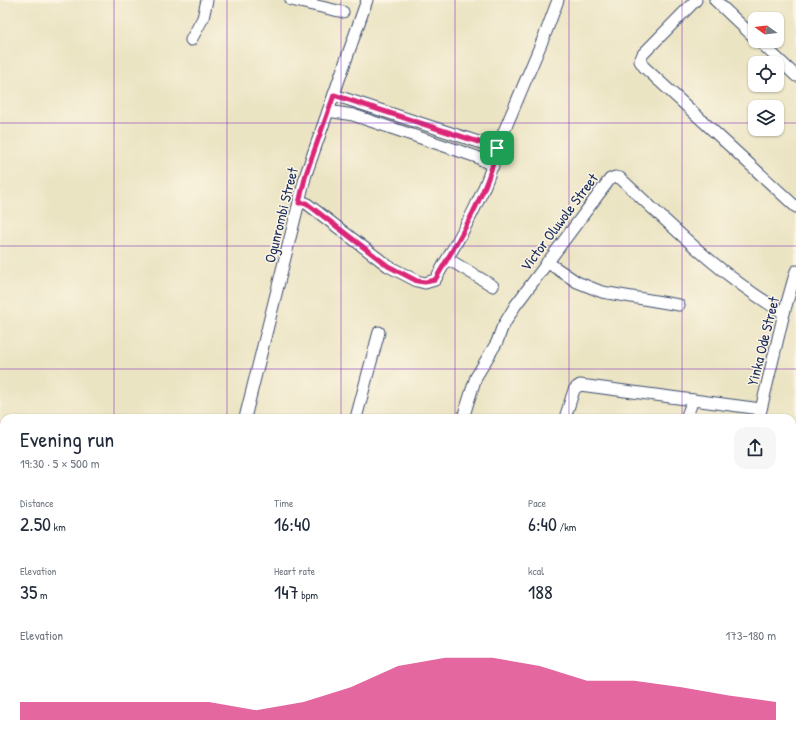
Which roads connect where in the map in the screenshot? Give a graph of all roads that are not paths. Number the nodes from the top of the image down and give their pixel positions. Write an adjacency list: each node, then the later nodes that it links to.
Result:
1 (207, 0): 9 (street)
2 (291, 0): 7 (street)
3 (367, 0): 12 (street, Ogunrombi Street)
4 (558, 0): 14 (street)
5 (696, 0): 17 (street)
6 (714, 0): 8 (street)
7 (343, 12)
8 (748, 32)
9 (191, 40)
10 (766, 48): 11 (street)
11 (796, 76)
12 (334, 95): 13 (street, Ogunrombi Street); 14 (street)
13 (328, 111): 15 (street); 16 (street, Ogunrombi Street)
14 (497, 148): 15 (street)
15 (493, 166): 18 (street)
16 (299, 203): 18 (street); 26 (street, Ogunrombi Street)
17 (796, 207)
18 (448, 258): 21 (street)
19 (547, 262): 22 (street); 23 (street, Victor Oluwole Street); 28 (street, Victor Oluwole Street)
20 (796, 271): 23 (street, Yinka Ode Street)
21 (492, 286)
22 (679, 305)
23 (784, 313): 31 (street, Yinka Ode Street)
24 (379, 332): 27 (street)
25 (693, 400): 29 (street); 30 (street); 31 (street)
26 (246, 414)
27 (357, 414)
28 (464, 414)
29 (566, 414)
30 (688, 414)
31 (760, 414)

